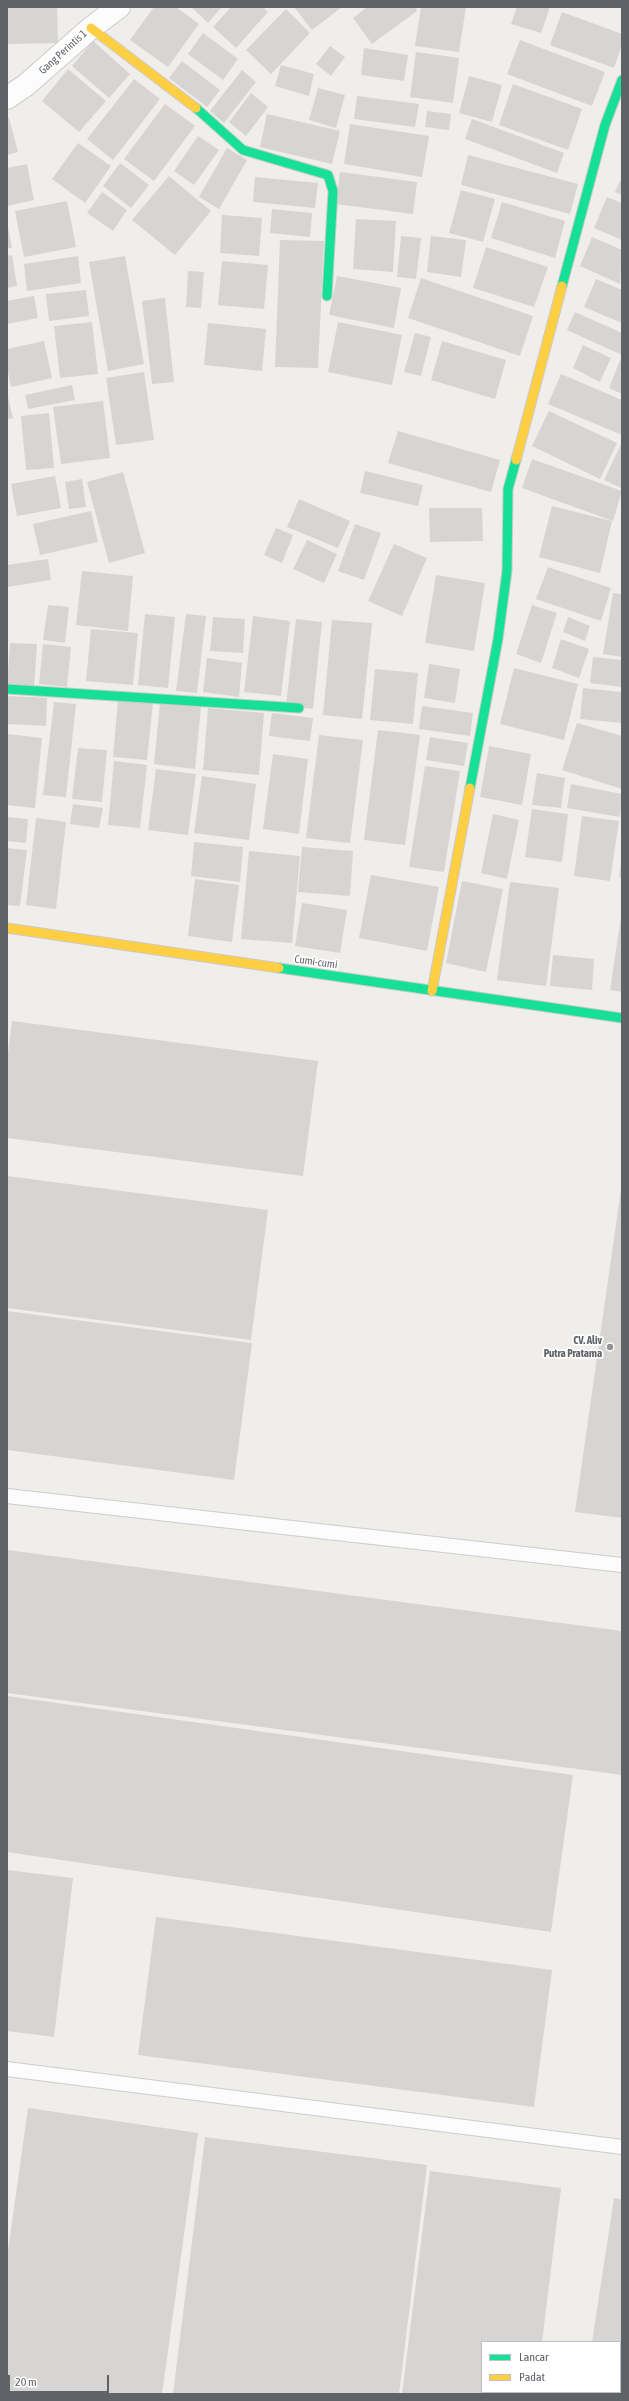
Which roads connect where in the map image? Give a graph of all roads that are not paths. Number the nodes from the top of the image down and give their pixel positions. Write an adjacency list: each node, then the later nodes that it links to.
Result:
1 (119, 7): 2 (street, Gang Perintis 1)
2 (91, 28): 4 (street, Gang Perintis 1); 5 (street)
3 (622, 80): 9 (street)
4 (7, 98)
5 (327, 296)
6 (7, 689): 7 (street)
7 (299, 708)
8 (7, 928): 9 (street, Cumi-cumi)
9 (432, 991): 10 (street, Cumi-cumi)
10 (622, 1018)
11 (7, 1496): 12 (lane)
12 (622, 1565)
13 (7, 2069): 14 (lane)
14 (622, 2147)

